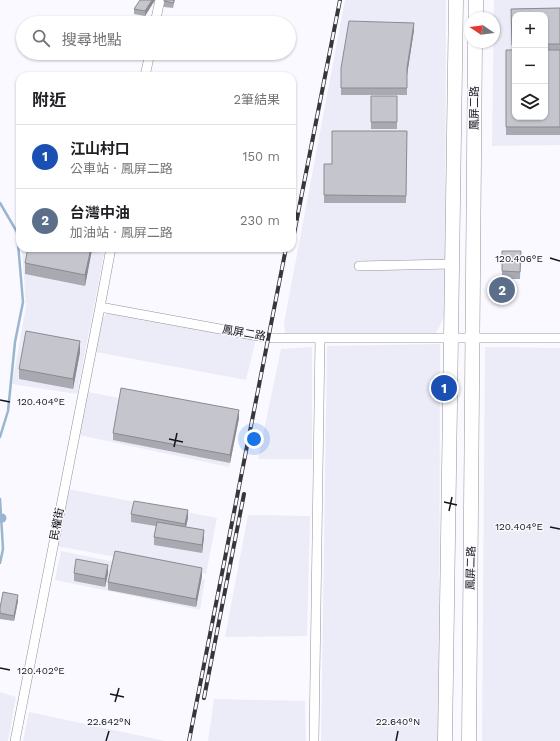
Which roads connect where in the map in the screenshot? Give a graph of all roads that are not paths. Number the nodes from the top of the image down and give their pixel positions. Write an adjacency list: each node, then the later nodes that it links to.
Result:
1 (160, 0): 5 (street)
2 (456, 0): 8 (main road, 鳳屏二路)
3 (476, 0): 4 (main road)
4 (476, 12)
5 (157, 16)
6 (475, 48): 9 (main road, 鳳屏二路)
7 (148, 60): 10 (street)
8 (455, 70): 9 (main road, 鳳屏二路); 12 (main road, 鳳屏二路)
9 (474, 70): 16 (main road, 鳳屏二路)
10 (146, 72)
11 (110, 252): 14 (street)
12 (452, 264): 13 (street); 15 (main road, 鳳屏二路)
13 (359, 266)
14 (100, 307): 18 (street, 鳳屏二路); 21 (street, 民權街)
15 (451, 337): 16 (street, 鳳屏二路); 18 (street, 鳳屏二路); 19 (main road, 鳳屏二路)
16 (474, 338): 17 (street); 20 (main road, 鳳屏二路)
17 (560, 338)
18 (320, 339): 22 (street)
19 (447, 606): 20 (main road, 鳳屏二路); 23 (main road, 鳳屏二路)
20 (471, 606): 24 (main road, 鳳屏二路)
21 (14, 741)
22 (314, 741)
23 (445, 741)
24 (469, 741)

